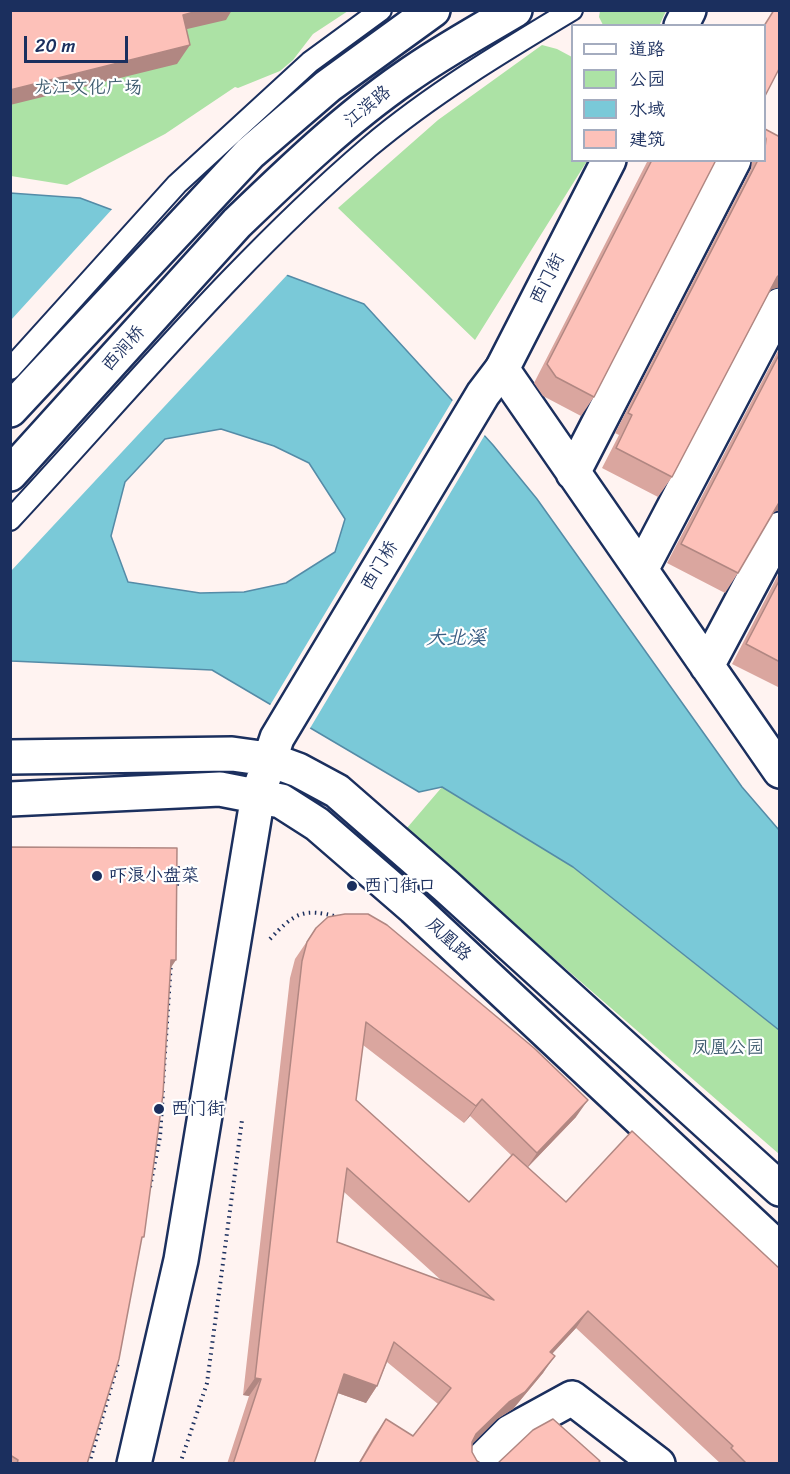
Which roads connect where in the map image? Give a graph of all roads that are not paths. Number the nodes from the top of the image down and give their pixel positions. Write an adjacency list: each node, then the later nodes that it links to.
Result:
1 (381, 10): 9 (lane)
2 (433, 10): 9 (street)
3 (515, 10): 10 (street, 江滨路)
4 (572, 10): 17 (lane)
5 (689, 10): 6 (street)
6 (682, 24)
7 (608, 162): 13 (street, 西门街)
8 (733, 162): 15 (street)
9 (190, 193): 12 (lane); 14 (street)
10 (237, 224): 16 (street, 西涧桥)
11 (780, 305): 19 (street)
12 (10, 369)
13 (492, 382): 15 (street); 21 (street, 西门桥)
14 (10, 410)
15 (573, 473): 19 (street)
16 (10, 474)
17 (10, 520)
18 (780, 529): 20 (street)
19 (641, 570): 20 (street)
20 (706, 666): 23 (street)
21 (272, 749): 22 (street); 24 (street); 26 (street)
22 (10, 757)
23 (778, 762)
24 (258, 795): 25 (street, 凤凰路); 27 (street, 凤凰路); 29 (street)
25 (10, 799)
26 (780, 1189)
27 (780, 1250)
28 (651, 1461): 30 (street)
29 (134, 1464)
30 (478, 1464)

